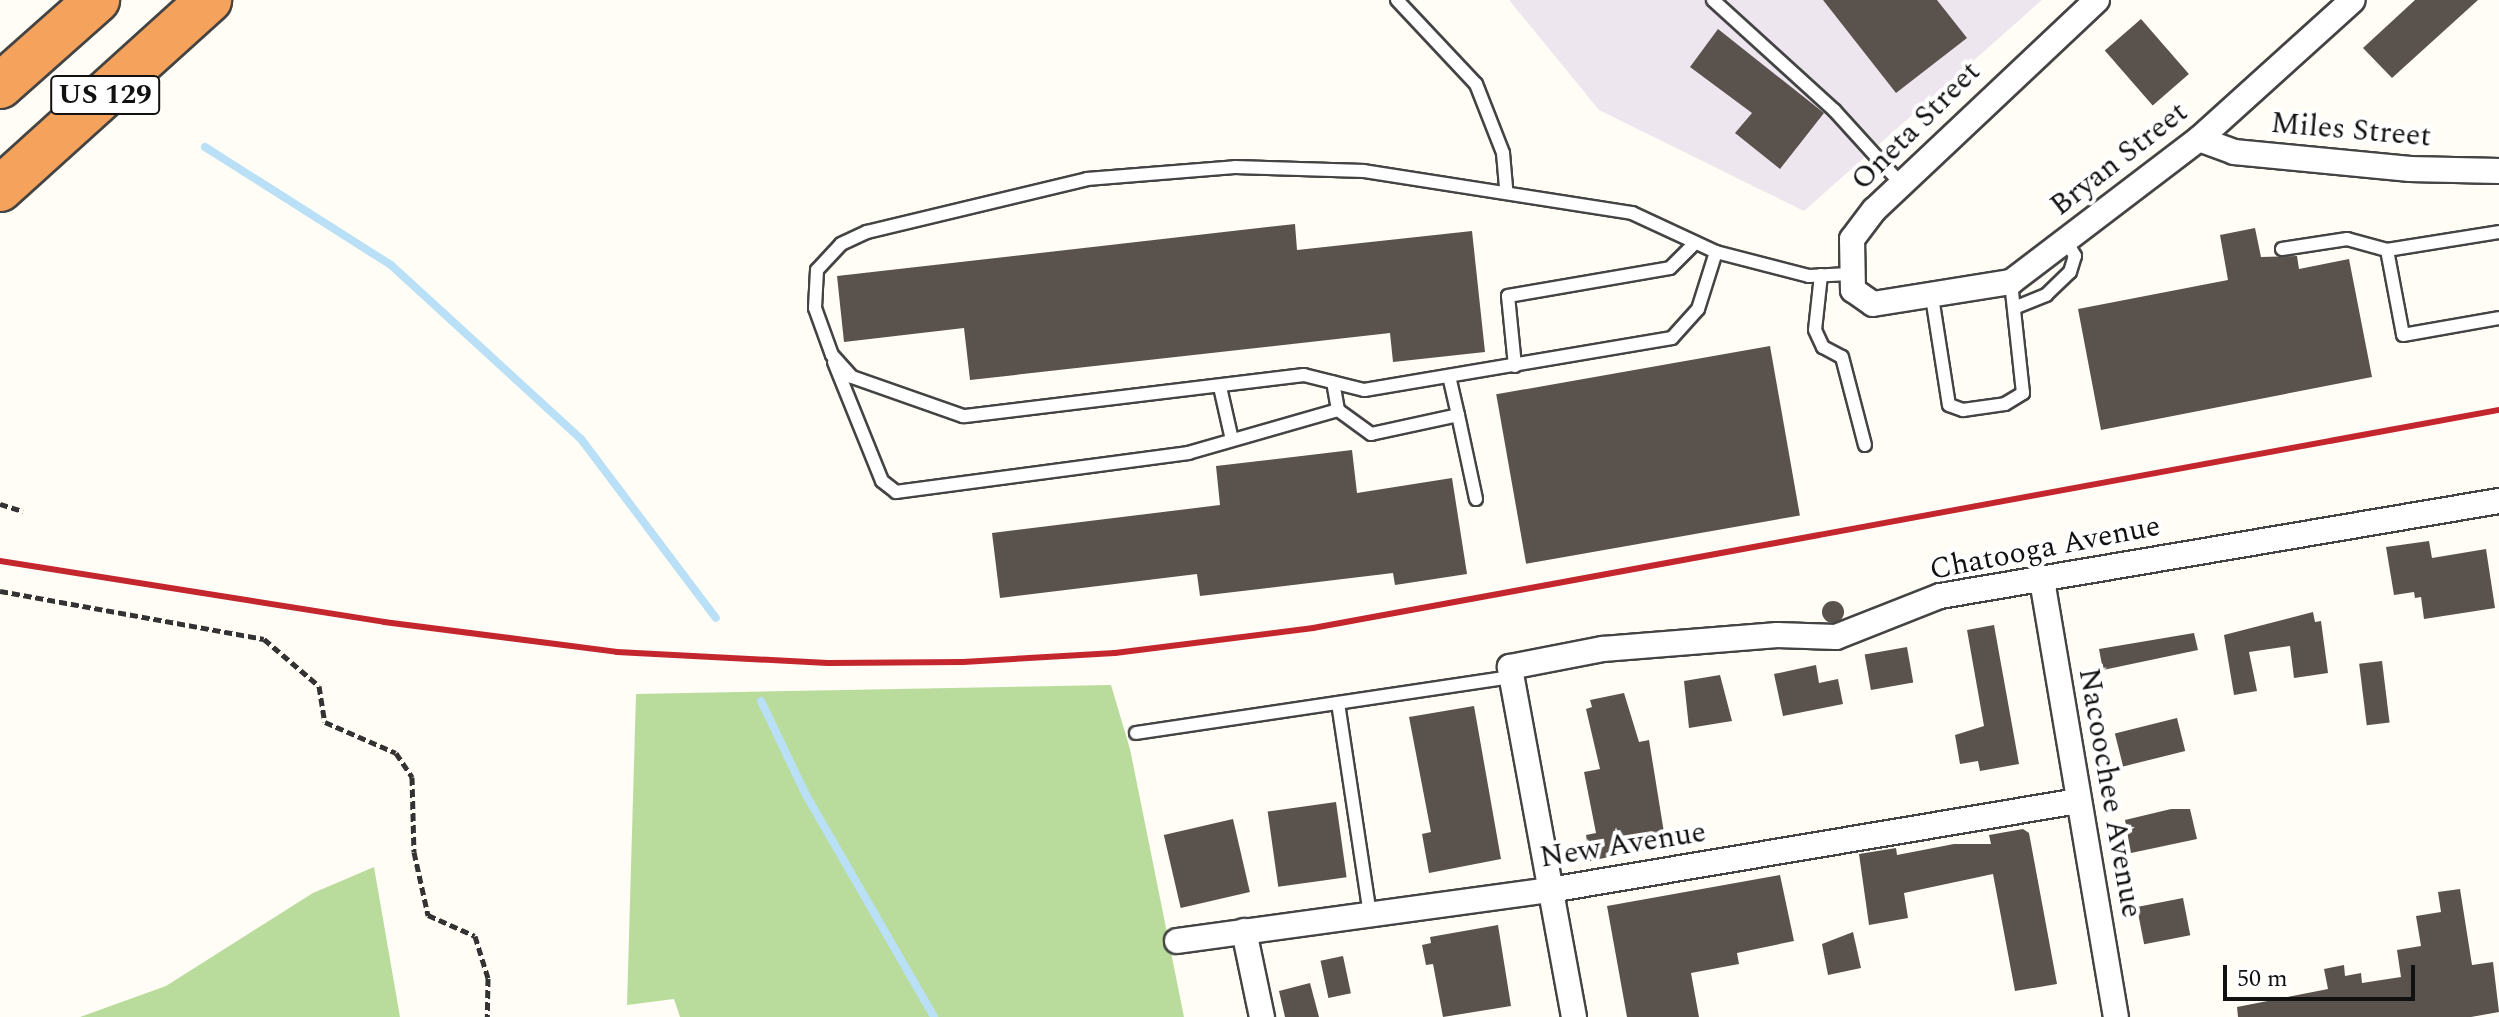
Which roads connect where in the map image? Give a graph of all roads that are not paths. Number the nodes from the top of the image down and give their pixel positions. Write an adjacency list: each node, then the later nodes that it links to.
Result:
1 (97, 0): 7 (highway, US 129)
2 (209, 0): 11 (highway, US 129)
3 (1397, 0): 12 (lane)
4 (1713, 0): 10 (lane)
5 (2097, 0): 10 (street, Oneta Street)
6 (2353, 0): 8 (street, Bryan Street)
7 (0, 86)
8 (2199, 139): 9 (street, Miles Street); 14 (street, Bryan Street)
9 (2499, 171)
10 (1901, 184): 19 (street, Oneta Street)
11 (0, 189)
12 (1506, 191): 15 (lane); 25 (lane)
13 (2499, 232): 17 (lane)
14 (2066, 241): 21 (street, Bryan Street); 23 (lane)
15 (1695, 243): 18 (lane); 26 (lane)
16 (2282, 249): 17 (lane)
17 (2387, 250): 24 (lane)
18 (1716, 252): 20 (lane); 26 (lane)
19 (1850, 274): 20 (lane); 22 (street, Bryan Street)
20 (1821, 275): 33 (lane)
21 (2011, 282): 22 (street, Bryan Street); 23 (lane)
22 (1932, 297): 23 (lane)
23 (2014, 308)
24 (2499, 318)
25 (832, 355): 29 (lane); 32 (lane)
26 (1515, 366): 27 (lane)
27 (1449, 376): 28 (lane); 31 (lane)
28 (1333, 382): 29 (lane); 30 (lane)
29 (1220, 387): 32 (lane)
30 (1338, 410): 31 (lane); 32 (lane)
31 (1458, 415): 34 (lane)
32 (1232, 440)
33 (1865, 445)
34 (1476, 499)
35 (2499, 501): 36 (street, Chatooga Avenue)
36 (2042, 580): 37 (street, Chatooga Avenue); 40 (street, Nacoochee Avenue)
37 (1511, 672): 38 (lane); 41 (street)
38 (1338, 703): 39 (lane); 42 (lane)
39 (1136, 733)
40 (2078, 801): 41 (street, New Avenue); 47 (street, Nacoochee Avenue)
41 (1550, 890): 42 (street, New Avenue); 46 (street)
42 (1370, 914): 43 (street, New Avenue)
43 (1244, 931): 44 (street, New Avenue); 45 (street)
44 (1177, 941)
45 (1262, 1017)
46 (1574, 1017)
47 (2116, 1017)

